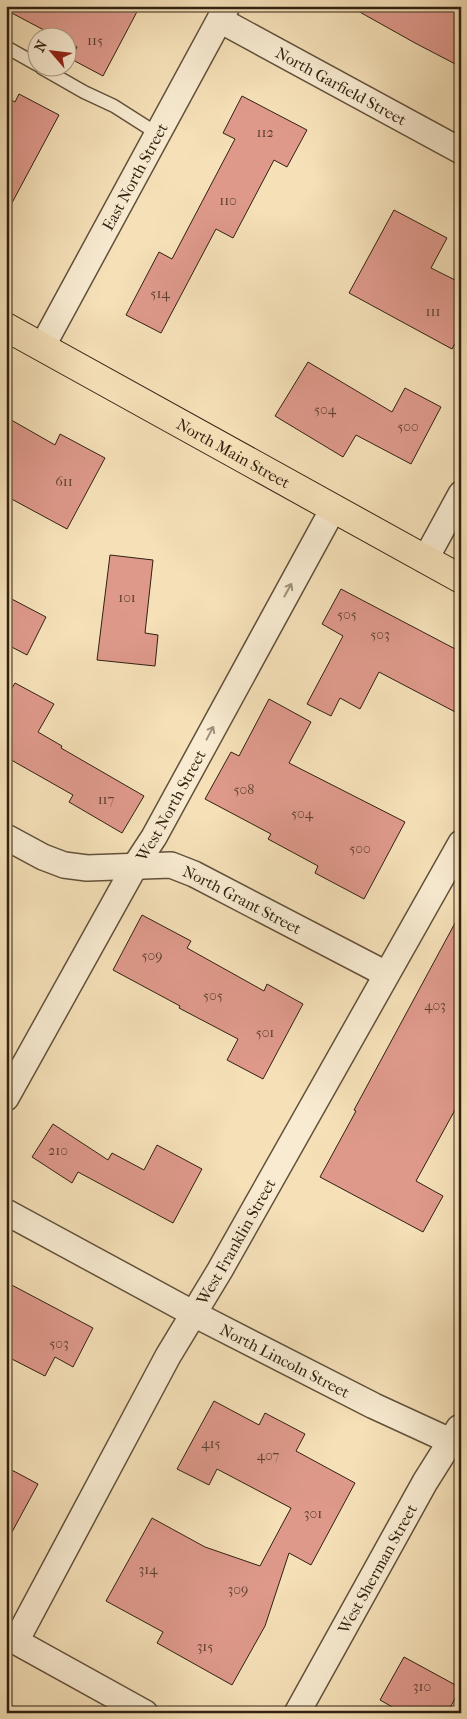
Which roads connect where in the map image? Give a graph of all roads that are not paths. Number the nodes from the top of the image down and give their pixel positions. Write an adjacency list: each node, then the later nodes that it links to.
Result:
1 (224, 13): 5 (street, East North Street); 6 (street, North Garfield Street)
2 (6, 47): 3 (lane)
3 (28, 59)
4 (60, 78): 5 (lane)
5 (158, 134): 8 (street, East North Street)
6 (461, 151)
7 (6, 327): 8 (main road, North Main Street)
8 (42, 347): 10 (main road, North Main Street)
9 (461, 494): 11 (street)
10 (333, 509): 11 (main road, North Main Street); 15 (street, West North Street, one-way to 10)
11 (425, 560): 12 (main road, North Main Street)
12 (461, 579)
13 (6, 837): 15 (street, North Grant Street)
14 (461, 843): 16 (street, West Franklin Street)
15 (135, 866): 16 (street, North Grant Street); 17 (street, West North Street)
16 (386, 974): 19 (street, West Franklin Street)
17 (6, 1098)
18 (6, 1212): 19 (street, North Lincoln Street)
19 (194, 1314): 20 (street, North Lincoln Street); 21 (street, West Franklin Street)
20 (458, 1438): 23 (street, West Sherman Street)
21 (11, 1638): 22 (street)
22 (145, 1713)
23 (297, 1713)

